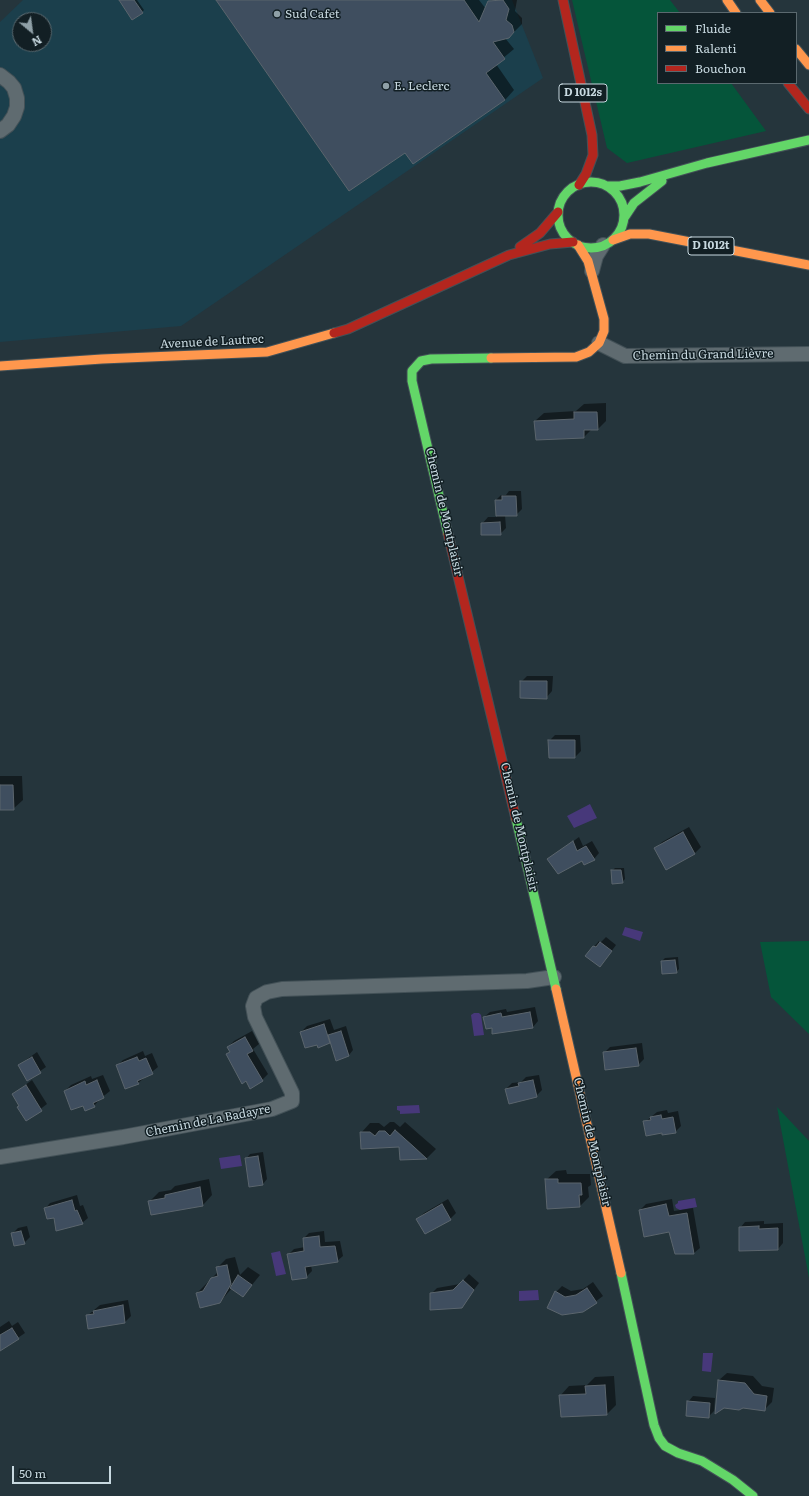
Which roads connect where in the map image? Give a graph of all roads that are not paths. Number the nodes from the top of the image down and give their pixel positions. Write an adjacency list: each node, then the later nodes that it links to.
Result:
1 (563, 0): 14 (main road, D 1012s)
2 (727, 0): 4 (main road)
3 (760, 0): 5 (main road)
4 (735, 12)
5 (769, 12)
6 (797, 50): 7 (main road)
7 (809, 65)
8 (0, 75): 11 (street)
9 (789, 84): 10 (main road)
10 (809, 109)
11 (0, 131)
12 (809, 140): 13 (main road)
13 (677, 172): 15 (main road); 17 (main road)
14 (579, 185): 15 (main road); 16 (main road)
15 (607, 186): 17 (main road)
16 (558, 212): 19 (main road); 20 (main road)
17 (624, 218): 18 (main road)
18 (608, 242): 19 (main road); 21 (main road, D 1012t); 22 (street)
19 (575, 244): 20 (main road, Avenue de Lautrec); 22 (main road)
20 (509, 255): 25 (main road, Avenue de Lautrec)
21 (809, 265)
22 (592, 271): 23 (main road)
23 (599, 343): 24 (street, Chemin du Grand Lièvre); 26 (main road, Chemin de Montplaisir)
24 (809, 354)
25 (0, 366)
26 (554, 977): 27 (street, Chemin de La Badayre); 28 (main road, Chemin de Montplaisir)
27 (0, 1157)
28 (753, 1496)

